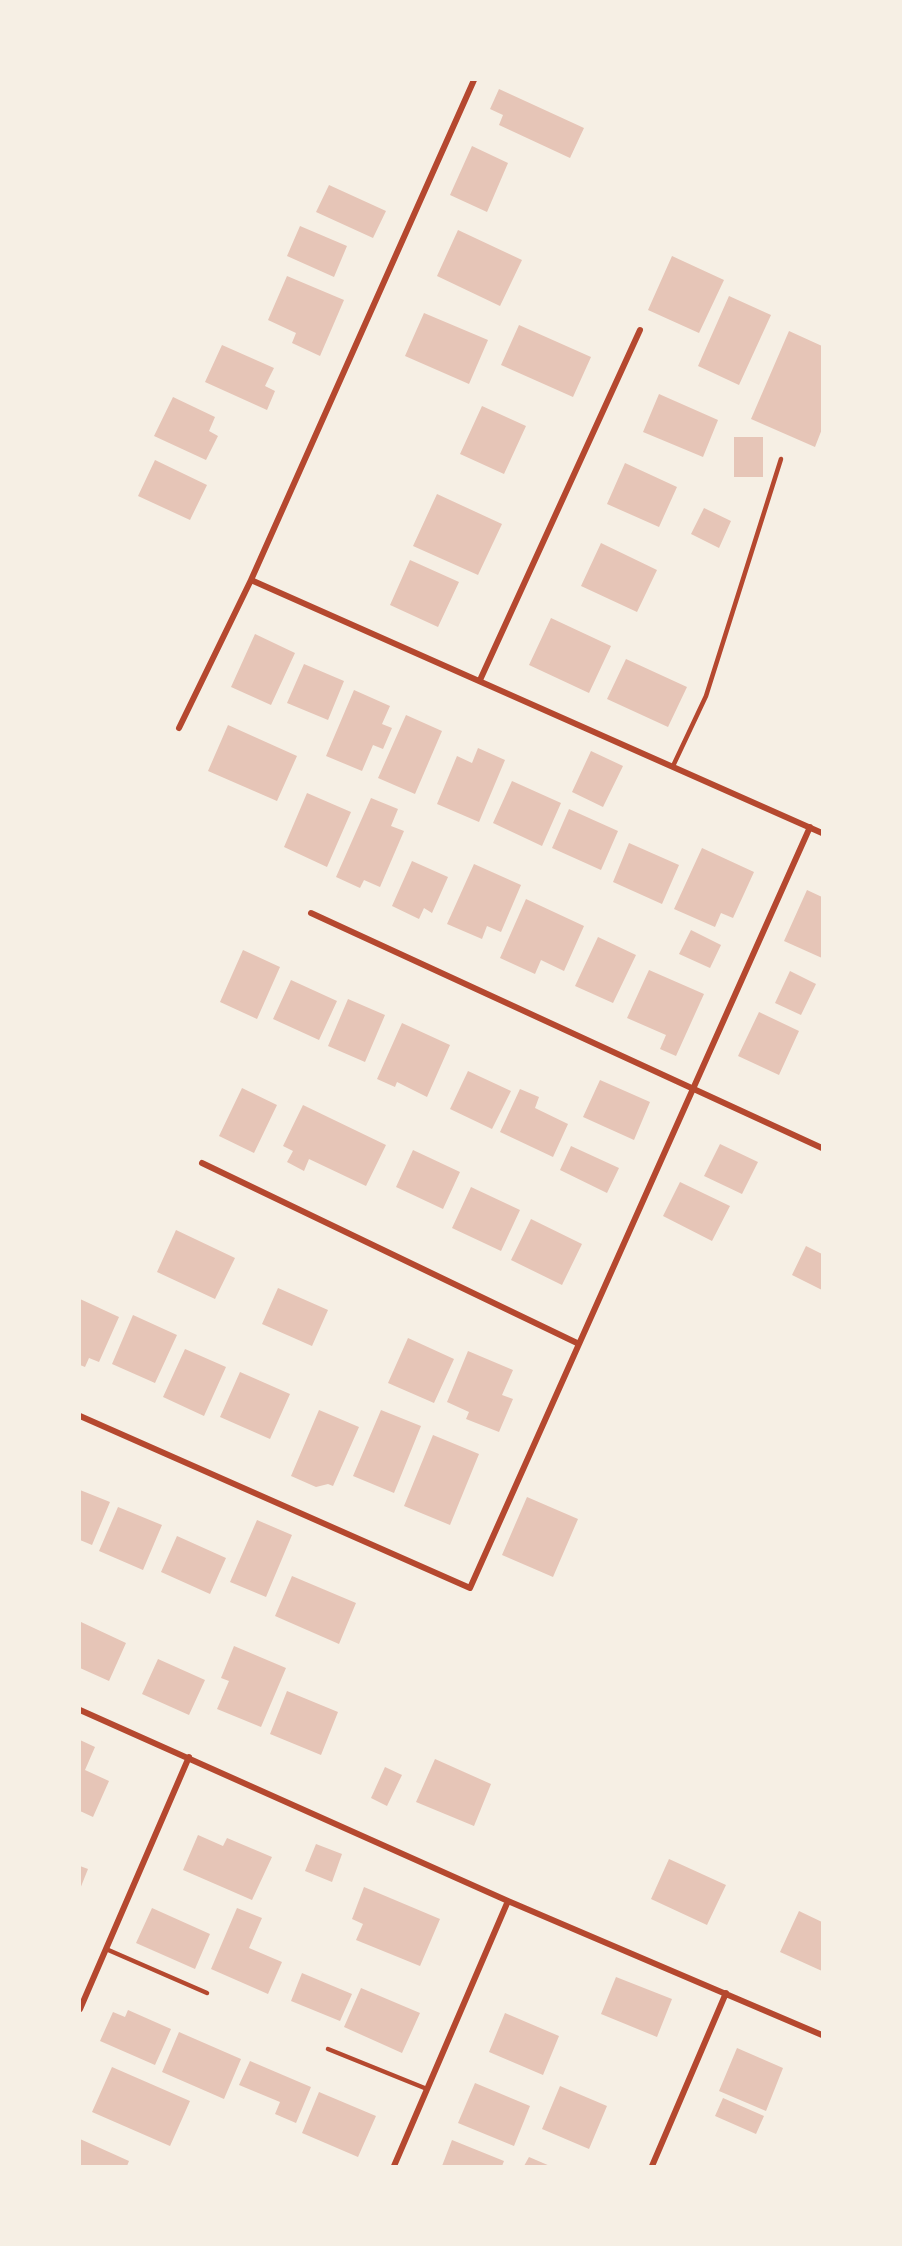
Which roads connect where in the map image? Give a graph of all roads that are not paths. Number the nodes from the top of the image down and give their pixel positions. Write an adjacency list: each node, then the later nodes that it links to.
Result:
1 (474, 80): 4 (street)
2 (640, 330): 5 (street)
3 (782, 459): 7 (lane)
4 (250, 580): 5 (street); 6 (street)
5 (480, 681): 7 (street)
6 (179, 728)
7 (673, 766): 8 (street)
8 (810, 827): 9 (street); 11 (street)
9 (822, 833)
10 (311, 913): 11 (street)
11 (692, 1088): 12 (street); 14 (street)
12 (822, 1148)
13 (202, 1163): 14 (street)
14 (577, 1343): 15 (street)
15 (80, 1416)
16 (80, 1710): 17 (street)
17 (189, 1757): 18 (street); 19 (street)
18 (508, 1901): 21 (street); 25 (street)
19 (106, 1949): 20 (lane); 22 (street)
20 (207, 1993)
21 (726, 1993): 23 (street); 27 (street)
22 (80, 2010)
23 (822, 2035)
24 (328, 2049): 25 (lane)
25 (427, 2089): 26 (street)
26 (394, 2166)
27 (652, 2166)

